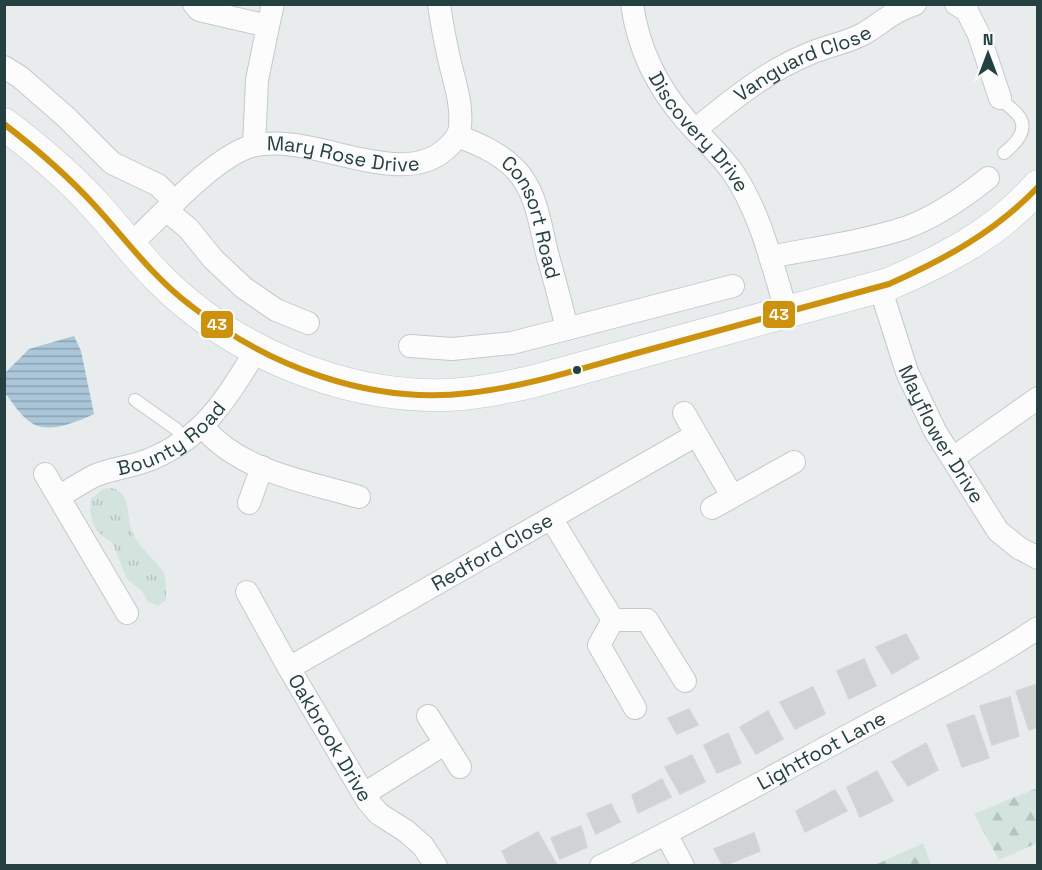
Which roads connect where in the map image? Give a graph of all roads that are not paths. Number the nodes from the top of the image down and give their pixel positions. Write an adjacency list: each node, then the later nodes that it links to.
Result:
1 (194, 4): 6 (street)
2 (439, 4): 11 (street)
3 (632, 4): 10 (street, Discovery Drive)
4 (915, 4): 10 (street, Vanguard Close)
5 (956, 4): 8 (street)
6 (270, 15): 12 (street)
7 (4, 67): 16 (street)
8 (1000, 98): 13 (lane)
9 (4, 124): 17 (main road)
10 (695, 130): 18 (street, Discovery Drive)
11 (458, 136): 12 (street, Mary Rose Drive); 23 (street, Consort Road)
12 (254, 145): 16 (street, Mary Rose Drive)
13 (1004, 153)
14 (988, 178): 18 (street)
15 (1038, 186): 20 (main road)
16 (171, 207): 17 (street, Mary Rose Drive); 22 (street)
17 (129, 246): 25 (main road)
18 (770, 257): 21 (street, Discovery Drive)
19 (733, 286): 23 (street)
20 (880, 287): 21 (main road); 31 (street, Mayflower Drive)
21 (787, 313): 25 (main road)
22 (308, 323)
23 (567, 329): 24 (street)
24 (410, 346)
25 (257, 349): 29 (street, Bounty Road)
26 (1038, 398): 31 (street)
27 (135, 400): 29 (lane)
28 (684, 413): 30 (street)
29 (194, 434): 33 (street); 36 (street, Bounty Road)
30 (696, 435): 35 (street); 40 (street, Redford Close)
31 (953, 458): 41 (street, Mayflower Drive)
32 (794, 462): 35 (street)
33 (262, 467): 37 (street); 38 (street)
34 (45, 474): 36 (street)
35 (732, 496): 39 (street)
36 (59, 497): 43 (street)
37 (359, 497)
38 (249, 503)
39 (712, 508)
40 (551, 518): 44 (street); 46 (street, Redford Close)
41 (1038, 558)
42 (247, 592): 46 (street, Oakbrook Drive)
43 (127, 613)
44 (612, 620): 47 (street); 48 (street)
45 (1038, 628): 53 (street, Lightfoot Lane)
46 (289, 668): 52 (street, Oakbrook Drive)
47 (685, 681)
48 (635, 708)
49 (428, 716): 50 (street)
50 (444, 744): 51 (street); 52 (street)
51 (460, 767)
52 (364, 794): 54 (street, Oakbrook Drive)
53 (666, 834): 55 (street, Lightfoot Lane); 56 (street)
54 (436, 866)
55 (601, 866)
56 (683, 866)

